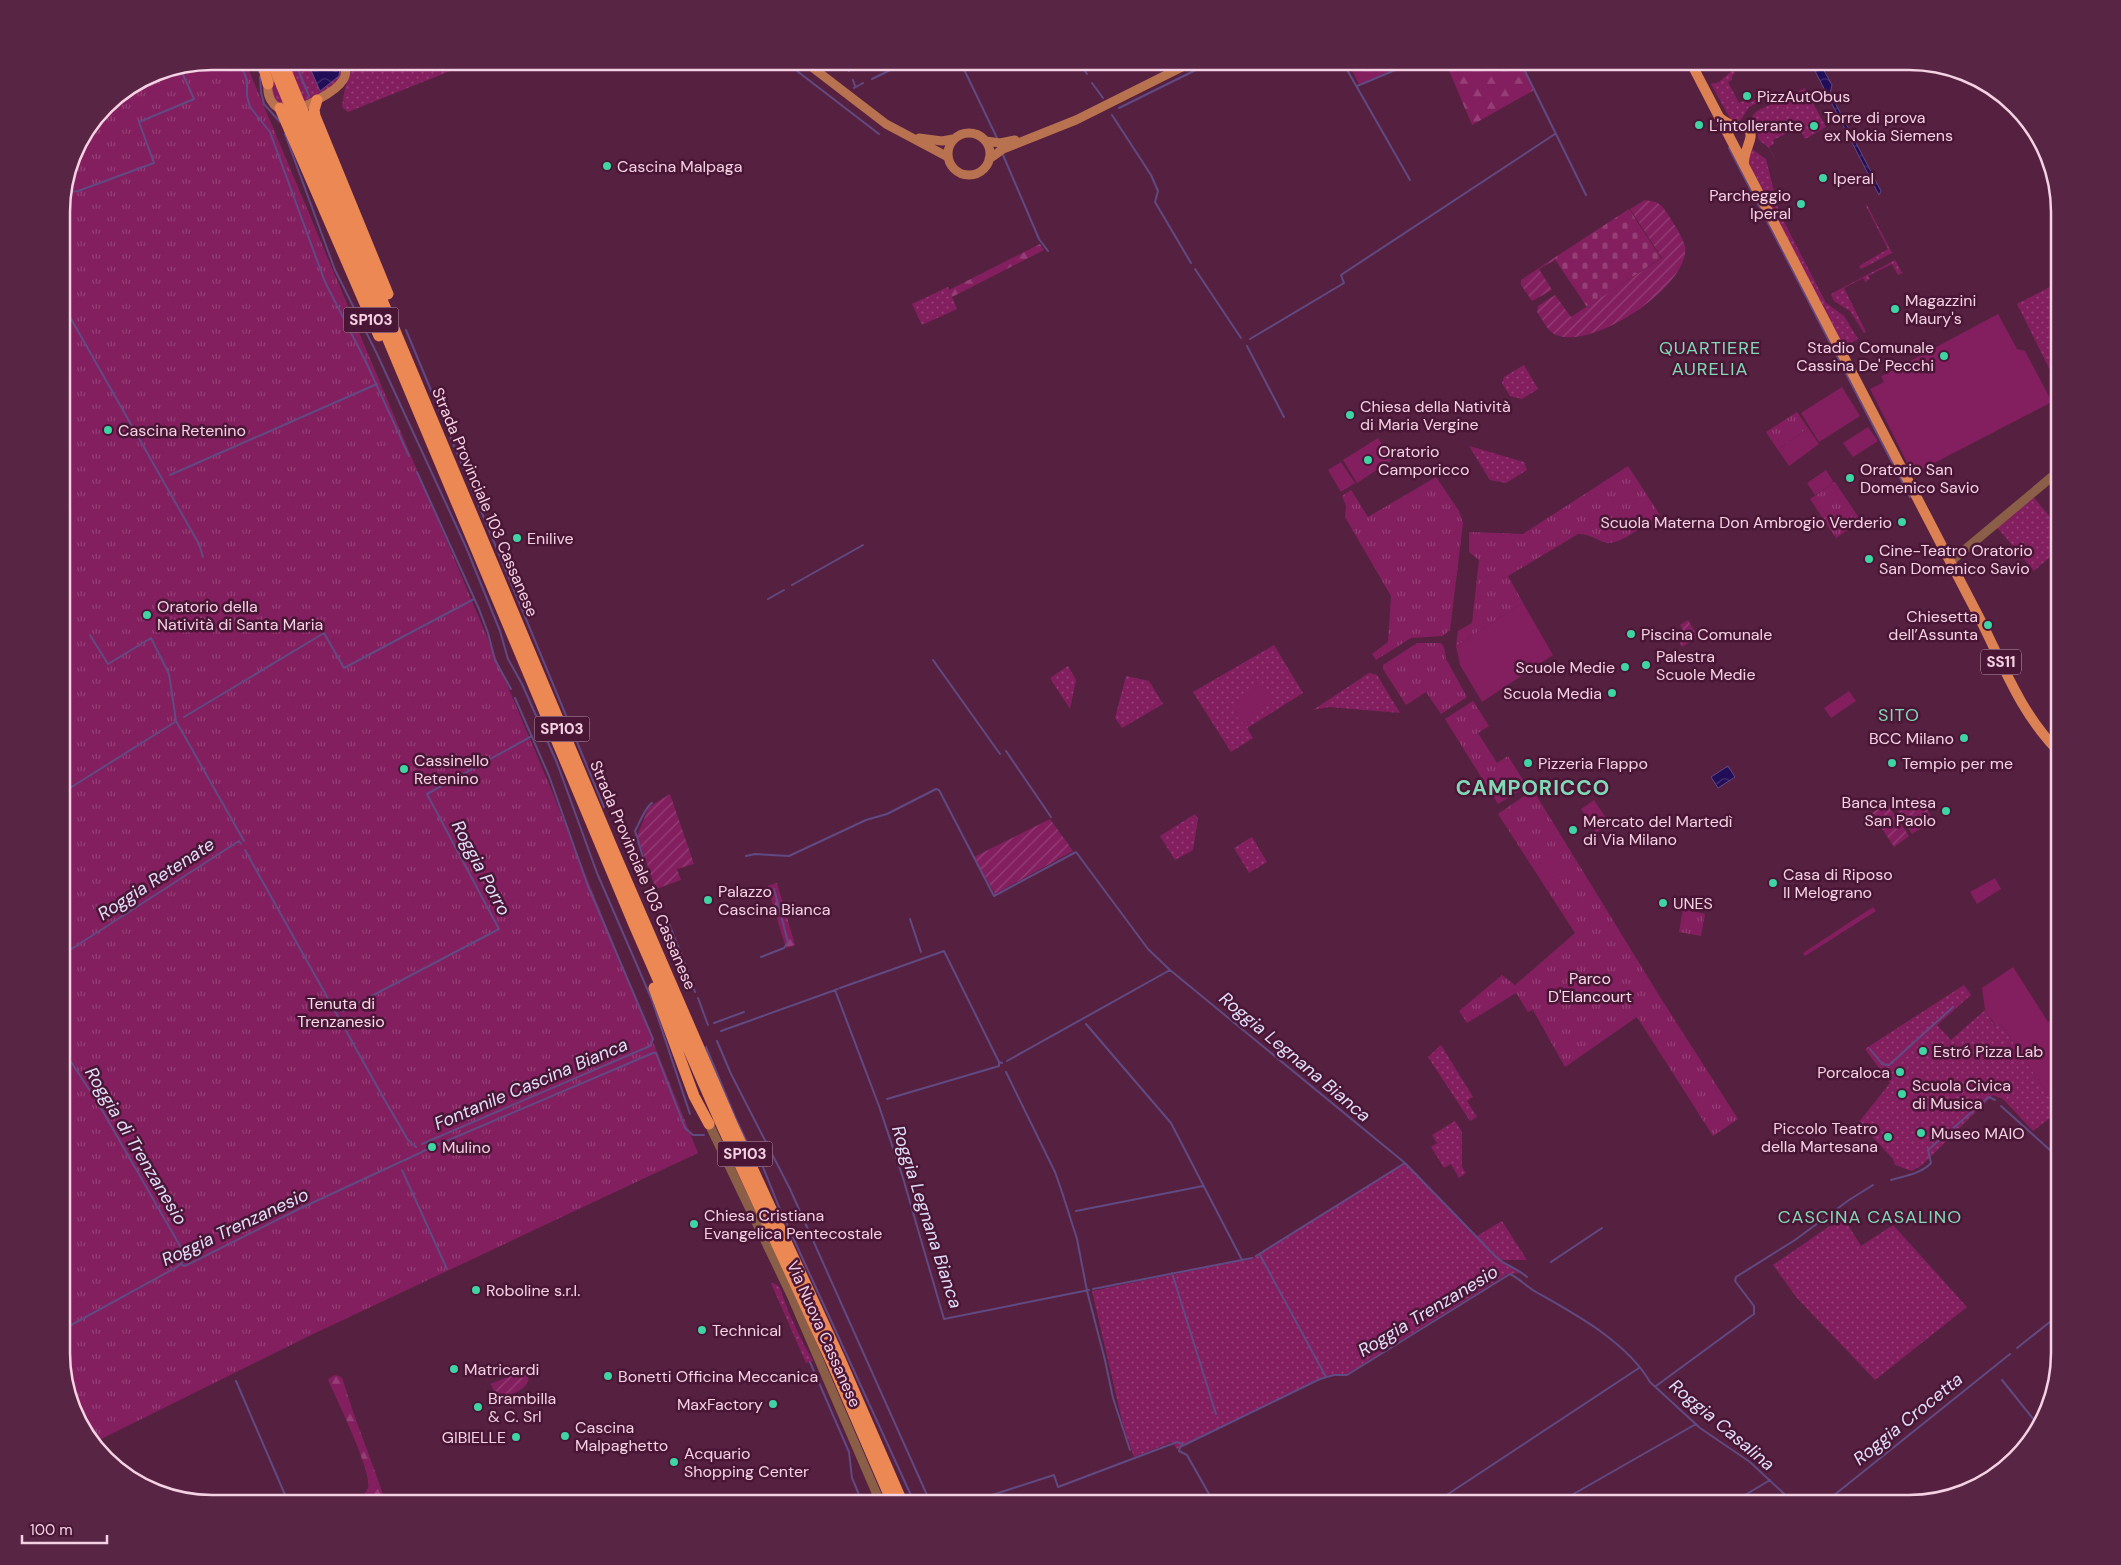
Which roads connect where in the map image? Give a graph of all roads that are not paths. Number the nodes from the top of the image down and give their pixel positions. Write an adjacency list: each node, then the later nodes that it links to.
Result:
1 (264, 70): 11 (highway)
2 (276, 70): 15 (highway, Strada Provinciale 103 Cassanese / SP103, bridge)
3 (280, 70): 11 (main road)
4 (285, 70): 15 (highway, Strada Provinciale 103 Cassanese / SP103, bridge)
5 (346, 70): 10 (main road)
6 (348, 70): 10 (main road)
7 (816, 70): 17 (main road)
8 (1176, 70): 19 (main road)
9 (1695, 70): 14 (main road, SS11)
10 (346, 73): 12 (main road)
11 (268, 84): 13 (main road)
12 (317, 100): 13 (main road); 27 (highway, SP103)
13 (280, 108): 28 (highway, SP103)
14 (1718, 116): 16 (main road); 21 (main road, SS11)
15 (302, 121): 27 (highway, Strada Provinciale 103 Cassanese / SP103); 28 (highway, Strada Provinciale 103 Cassanese / SP103)
16 (1741, 126): 21 (main road); 22 (main road)
17 (907, 136): 18 (main road); 23 (main road)
18 (953, 139): 20 (main road); 23 (main road)
19 (1026, 139): 20 (main road); 24 (main road)
20 (986, 141): 24 (main road)
21 (1732, 142): 22 (main road); 25 (main road, SS11)
22 (1748, 145): 25 (main road)
23 (948, 157): 24 (main road)
24 (989, 159)
25 (1745, 165): 29 (main road, SS11)
26 (2051, 478): 29 (street)
27 (471, 510): 33 (highway, Strada Provinciale 103 Cassanese / SP103)
28 (468, 529): 31 (highway, Strada Provinciale 103 Cassanese / SP103)
29 (1950, 562): 30 (main road, SS11)
30 (2051, 741)
31 (635, 927): 32 (highway, SP103); 35 (highway, Strada Provinciale 103 Cassanese / SP103)
32 (709, 1124): 34 (street, Via Nuova Cassanese / SP103)
33 (840, 1359): 36 (highway, Strada Provinciale 103 Cassanese / SP103); 37 (highway, SP103)
34 (877, 1495)
35 (889, 1495)
36 (899, 1495)
37 (905, 1495)

